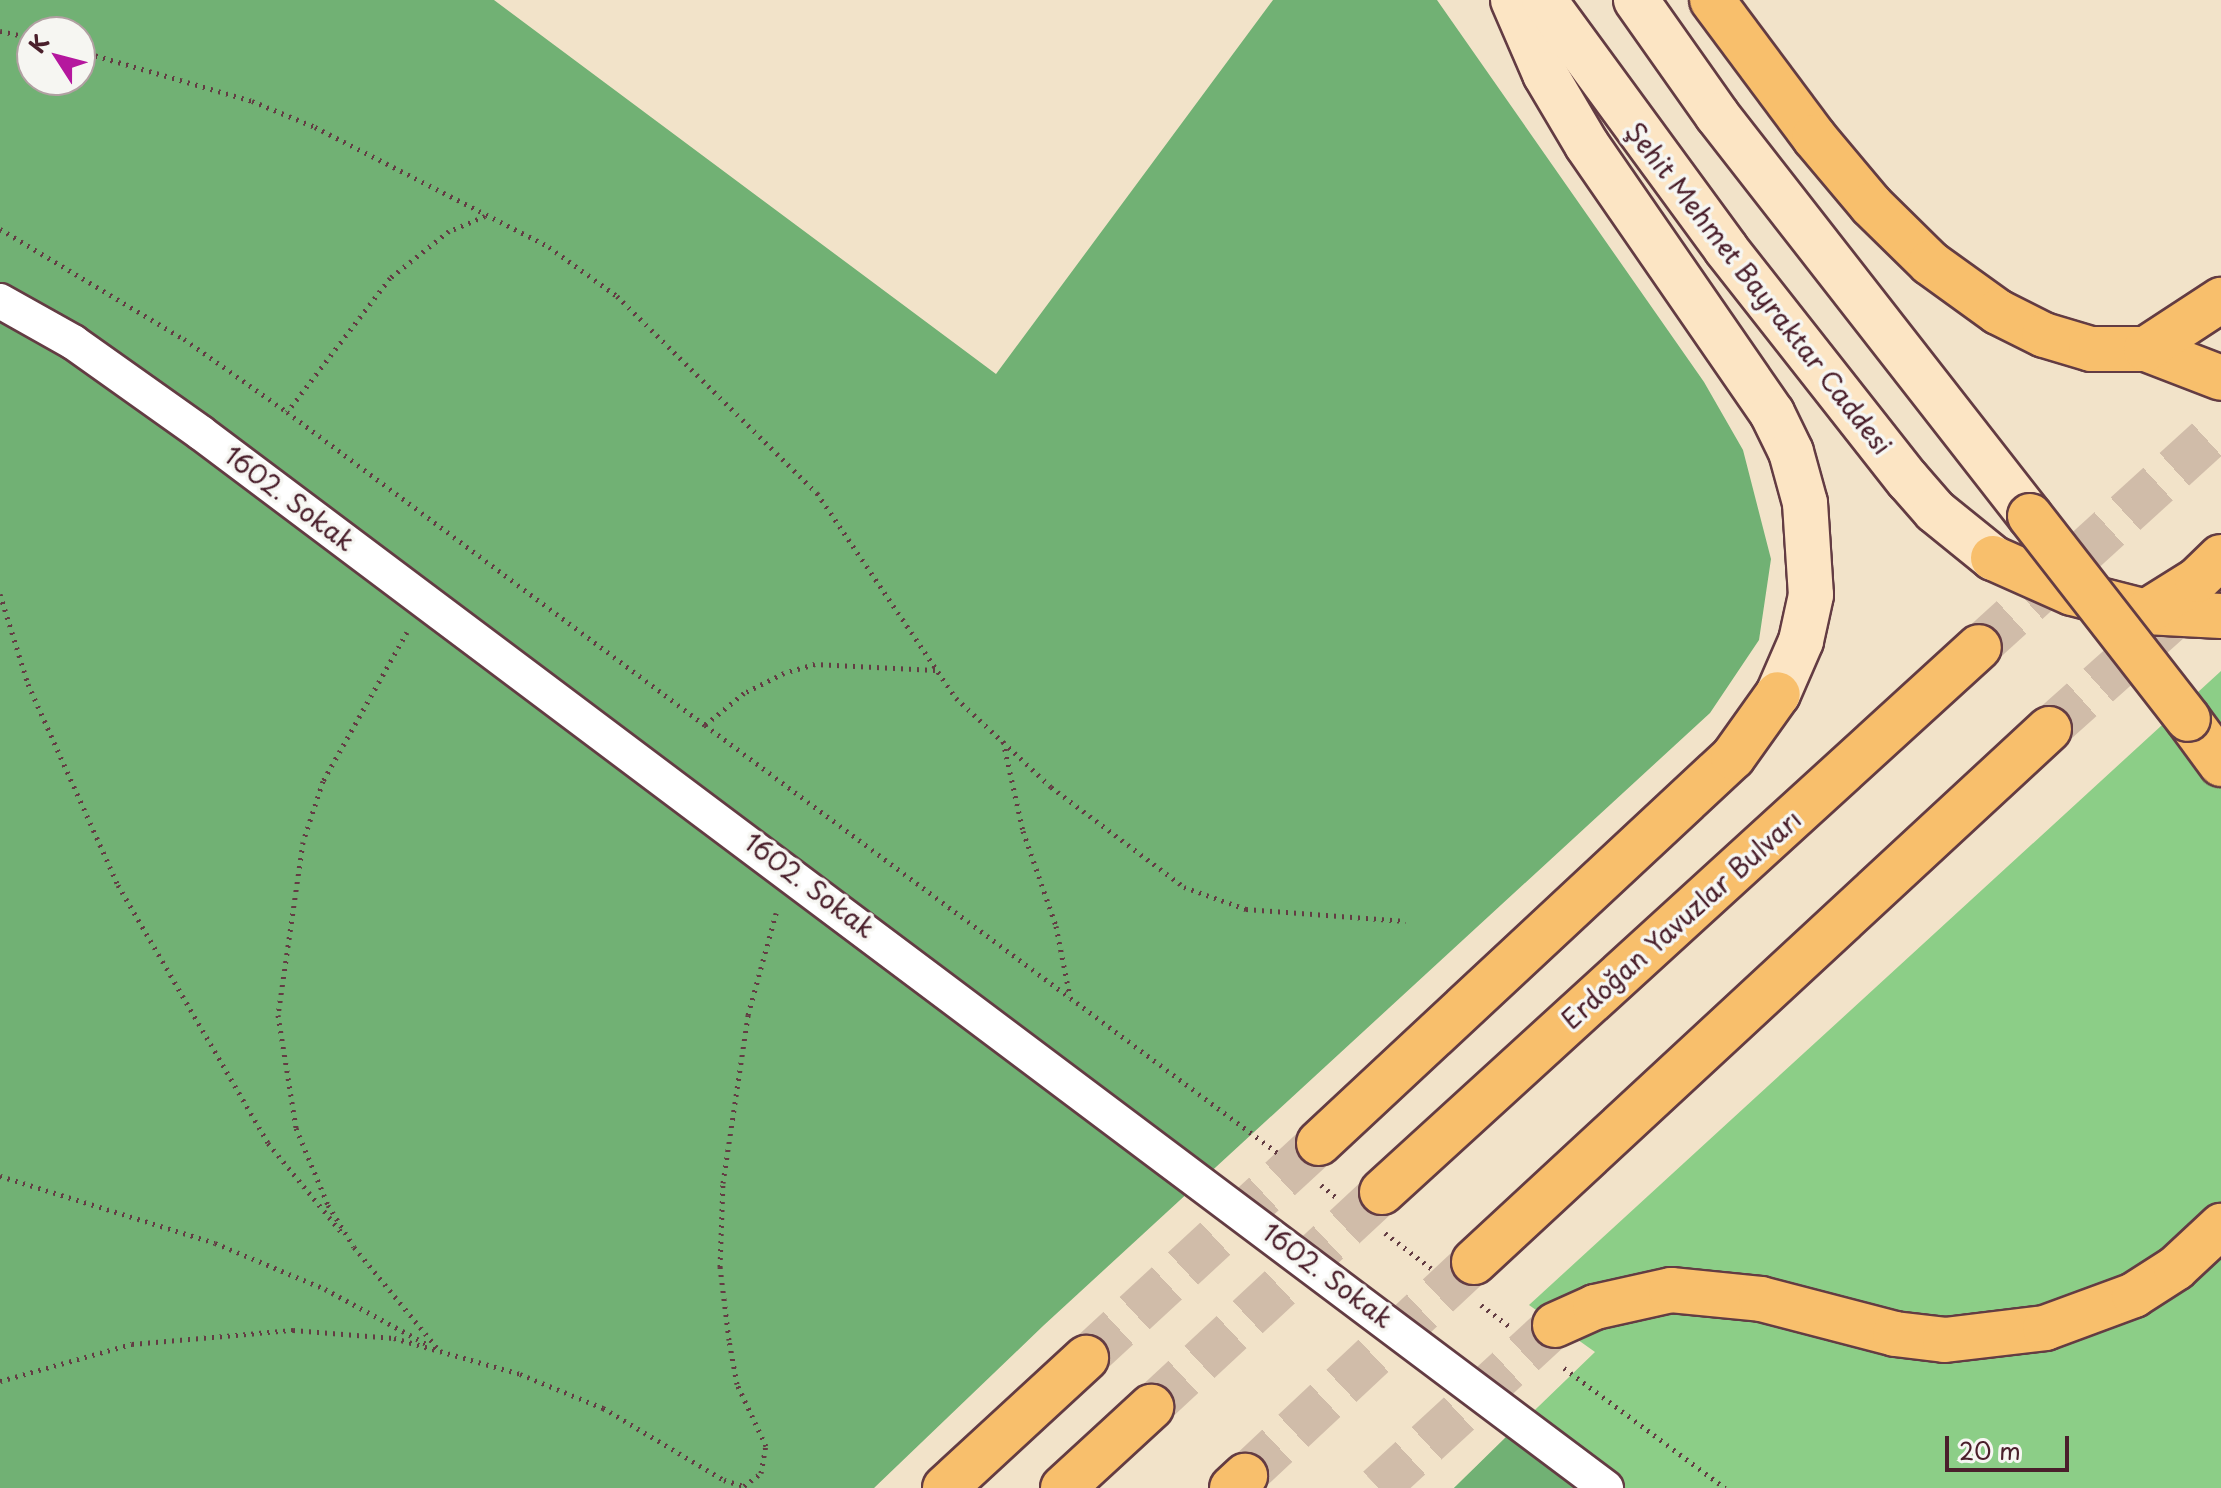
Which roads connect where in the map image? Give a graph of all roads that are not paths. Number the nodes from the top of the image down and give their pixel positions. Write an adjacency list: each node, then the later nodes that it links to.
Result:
1 (1513, 0): 15 (main road)
2 (1544, 0): 10 (main road, Şehit Mehmet Bayraktar Caddesi)
3 (1636, 0): 14 (main road, bridge)
4 (1712, 0): 7 (main road)
5 (2221, 300): 7 (main road)
6 (0, 301): 24 (street, 1602. Sokak)
7 (2146, 349): 8 (main road)
8 (2221, 378)
9 (2221, 557): 10 (main road)
10 (2146, 612): 11 (main road)
11 (2221, 616)
12 (1979, 647): 16 (main road, Erdoğan Yavuzlar Bulvarı)
13 (2049, 729): 18 (main road)
14 (2221, 764)
15 (1304, 1159)
16 (1367, 1207)
17 (2221, 1226): 19 (main road)
18 (1461, 1278)
19 (1547, 1343)
20 (1086, 1358): 22 (main road)
21 (1151, 1407): 23 (main road)
22 (945, 1488)
23 (1063, 1488)
24 (1606, 1488)

